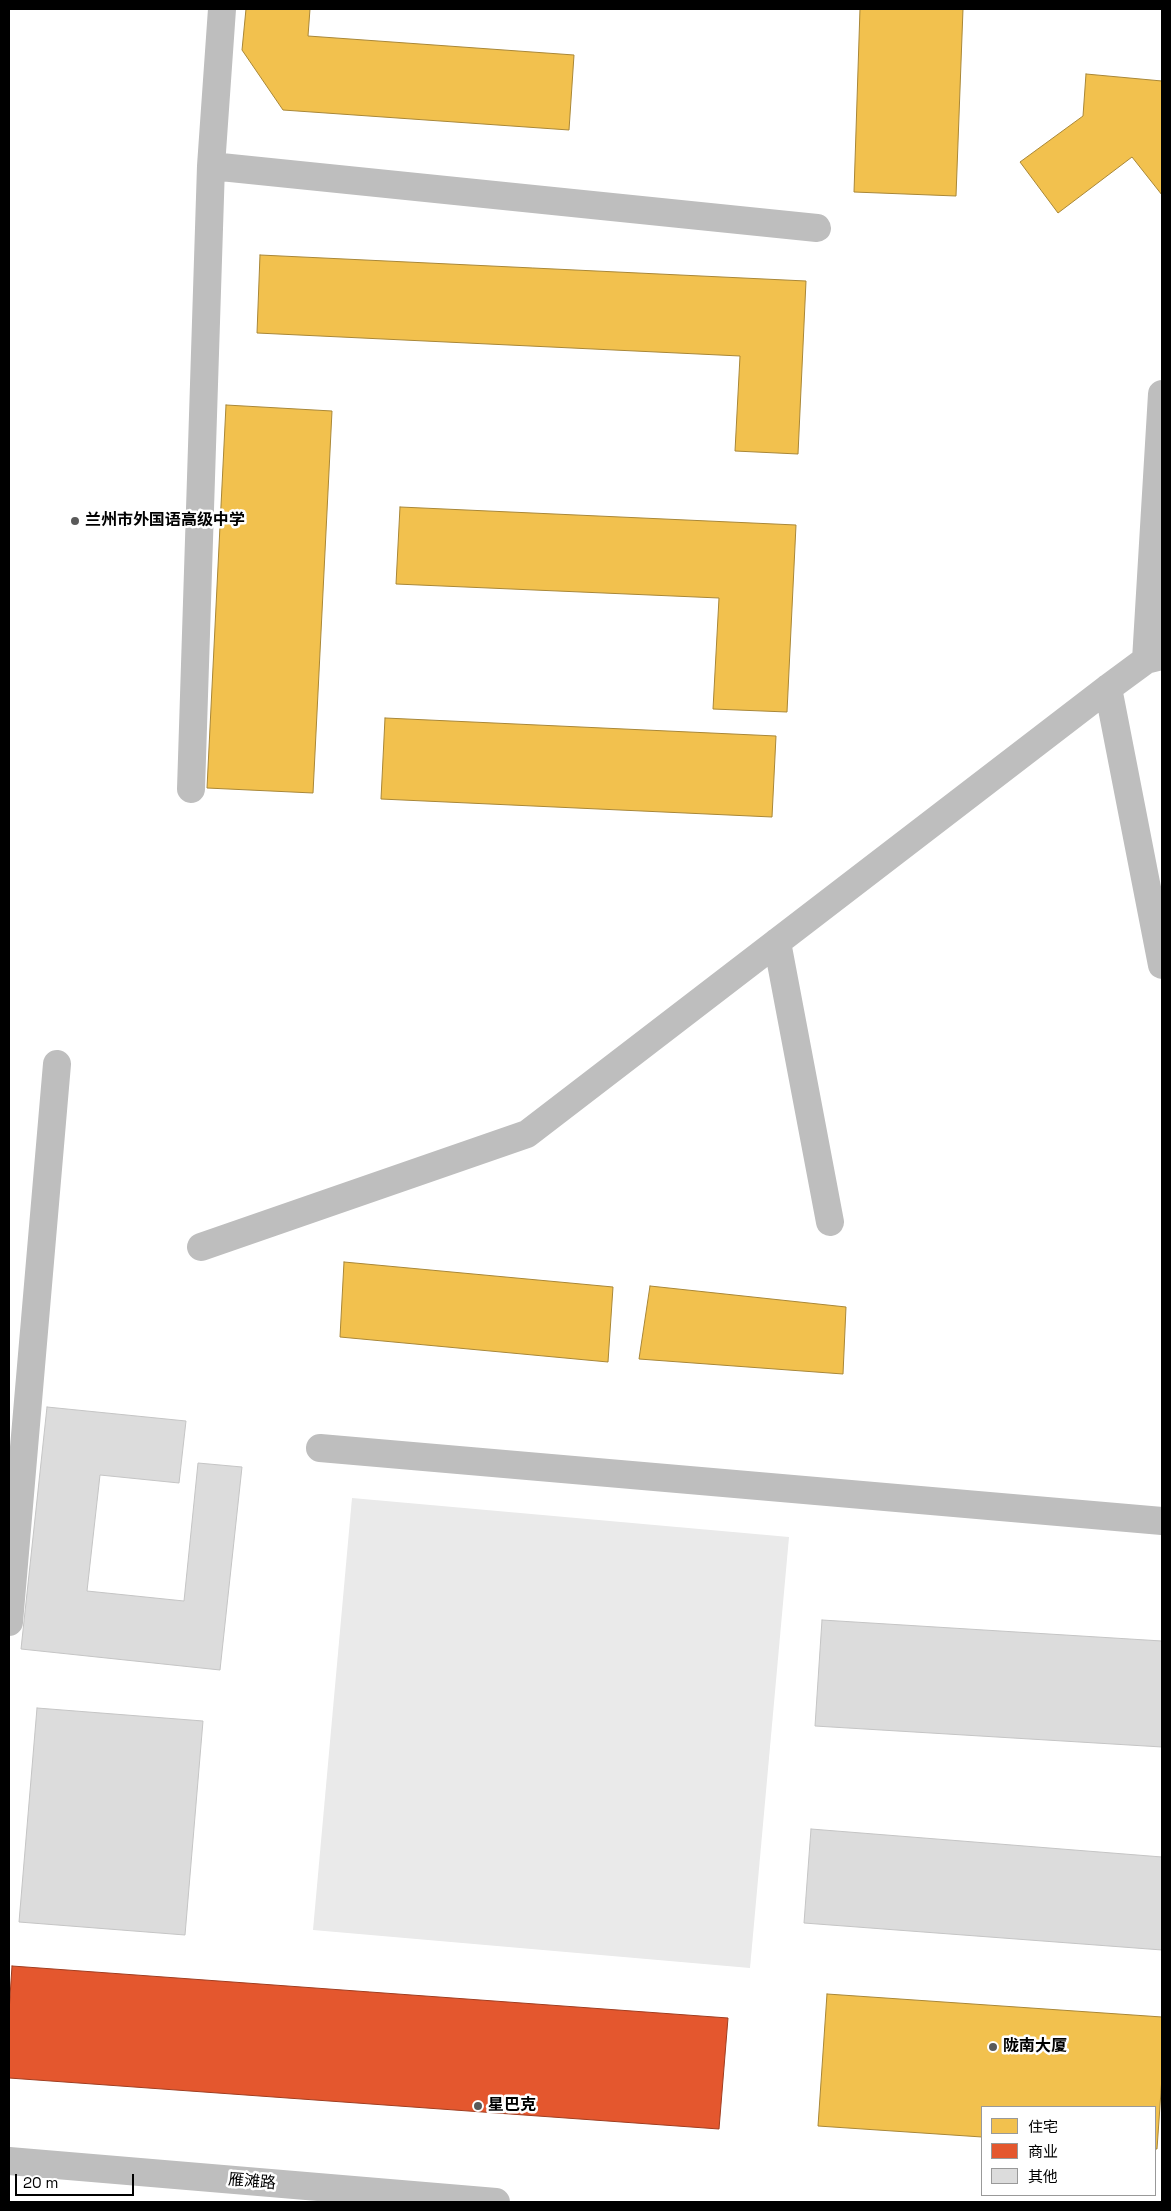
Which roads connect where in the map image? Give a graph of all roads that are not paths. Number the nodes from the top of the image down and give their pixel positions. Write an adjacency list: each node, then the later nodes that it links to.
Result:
1 (222, 9): 2 (street)
2 (211, 166): 3 (street); 7 (street)
3 (817, 228)
4 (1162, 394): 5 (street)
5 (1154, 658): 6 (street)
6 (1108, 688): 8 (street); 9 (street)
7 (191, 789)
8 (777, 942): 11 (street); 12 (street)
9 (1162, 965)
10 (57, 1064): 15 (street)
11 (830, 1222)
12 (202, 1248)
13 (320, 1448): 14 (street)
14 (1162, 1521)
15 (9, 1622)
16 (9, 2161): 17 (street, 雁滩路)
17 (496, 2202)

